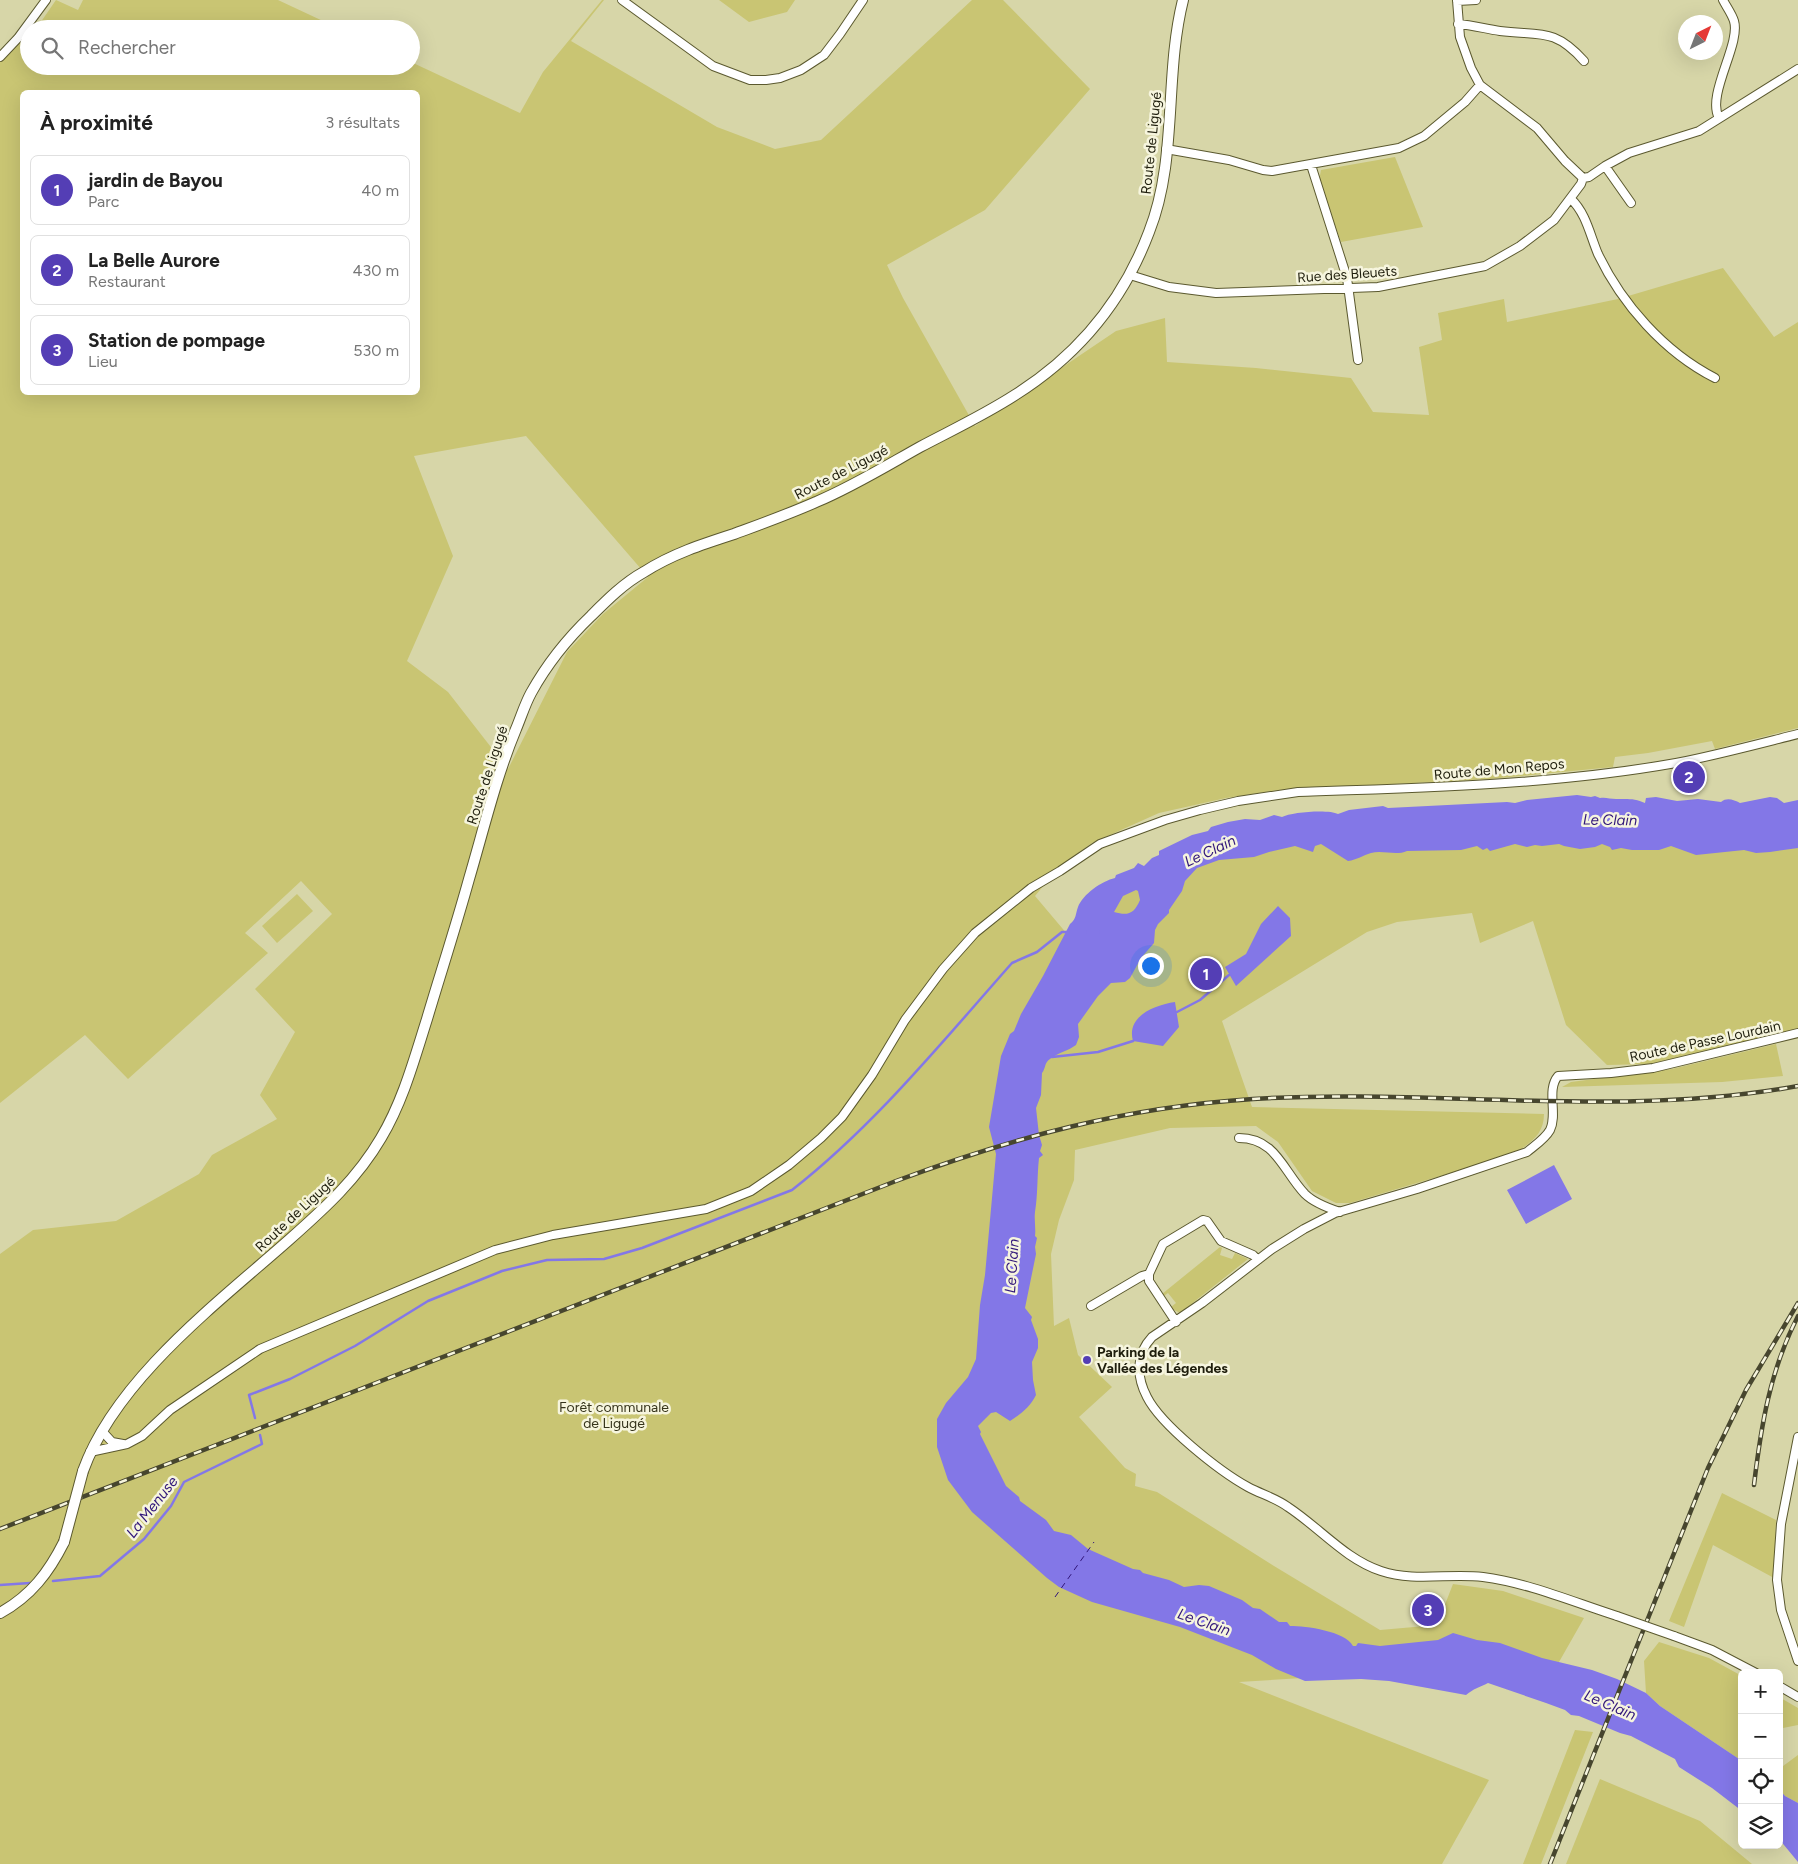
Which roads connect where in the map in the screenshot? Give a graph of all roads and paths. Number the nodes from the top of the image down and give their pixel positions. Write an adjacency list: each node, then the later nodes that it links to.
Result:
1 (46, 0): 8 (street)
2 (622, 0): 3 (street)
3 (863, 0)
4 (1183, 0): 16 (street, Route de Ligugé)
5 (1476, 0): 7 (street)
6 (1723, 0): 15 (street)
7 (1457, 1): 9 (street)
8 (31, 20)
9 (1458, 24): 12 (street); 14 (street)
10 (20, 35): 11 (street)
11 (0, 57)
12 (1584, 61)
13 (1798, 69): 15 (street)
14 (1480, 85): 17 (street); 19 (street)
15 (1719, 118): 18 (street)
16 (1166, 149): 17 (street); 22 (street, Route de Ligugé)
17 (1311, 165): 23 (street)
18 (1605, 166): 19 (street); 21 (street)
19 (1583, 178): 20 (street, Rue des Bleuets)
20 (1571, 199): 23 (street, Rue des Bleuets); 25 (street)
21 (1631, 203)
22 (1130, 275): 23 (street, Rue des Bleuets); 34 (street, Route de Ligugé)
23 (1349, 288): 24 (street)
24 (1358, 360)
25 (1714, 378)
26 (1798, 734): 36 (street, Route de Mon Repos)
27 (1798, 1033): 29 (street, Route de Passe Lourdain)
28 (1239, 1138): 29 (street)
29 (1340, 1212): 30 (street)
30 (1258, 1260): 31 (street); 33 (street)
31 (1149, 1274): 32 (street); 33 (street)
32 (1091, 1306)
33 (1176, 1322): 40 (street, bridge)
34 (102, 1431): 36 (street); 37 (street, Route de Ligugé)
35 (1798, 1437): 39 (street)
36 (127, 1444): 37 (street)
37 (90, 1452): 38 (street, Route de Ligugé, bridge)
38 (0, 1613)
39 (1798, 1661)
40 (1748, 1669)
41 (1783, 1688): 42 (street)
42 (1798, 1697)

